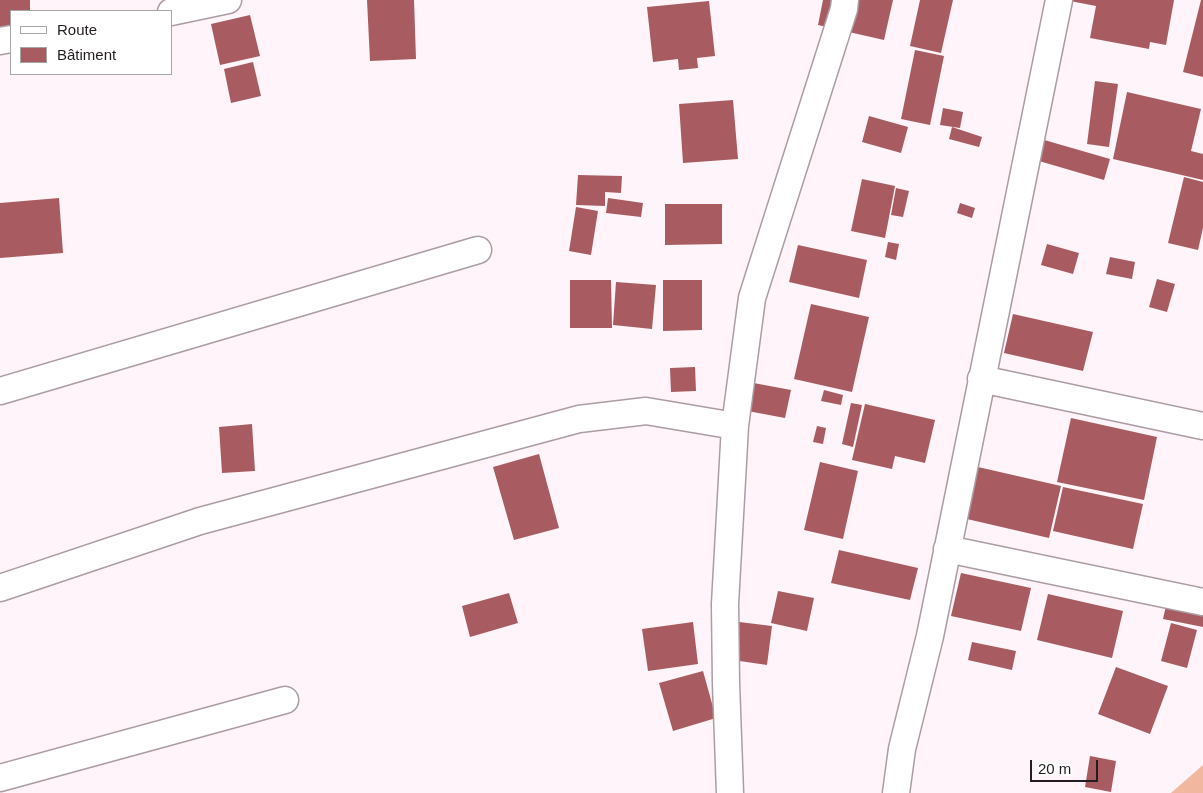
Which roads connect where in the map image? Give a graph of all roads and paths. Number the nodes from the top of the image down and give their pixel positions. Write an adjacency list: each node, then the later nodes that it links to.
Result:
1 (228, 0): 4 (street)
2 (845, 0): 8 (street)
3 (1058, 0): 6 (street)
4 (172, 12)
5 (478, 250): 7 (street)
6 (981, 380): 9 (street); 10 (street)
7 (0, 391)
8 (736, 426): 11 (street); 15 (street)
9 (1203, 426)
10 (947, 548): 12 (street); 16 (street)
11 (0, 588)
12 (1203, 602)
13 (285, 700): 14 (street)
14 (0, 778)
15 (730, 793)
16 (896, 793)

